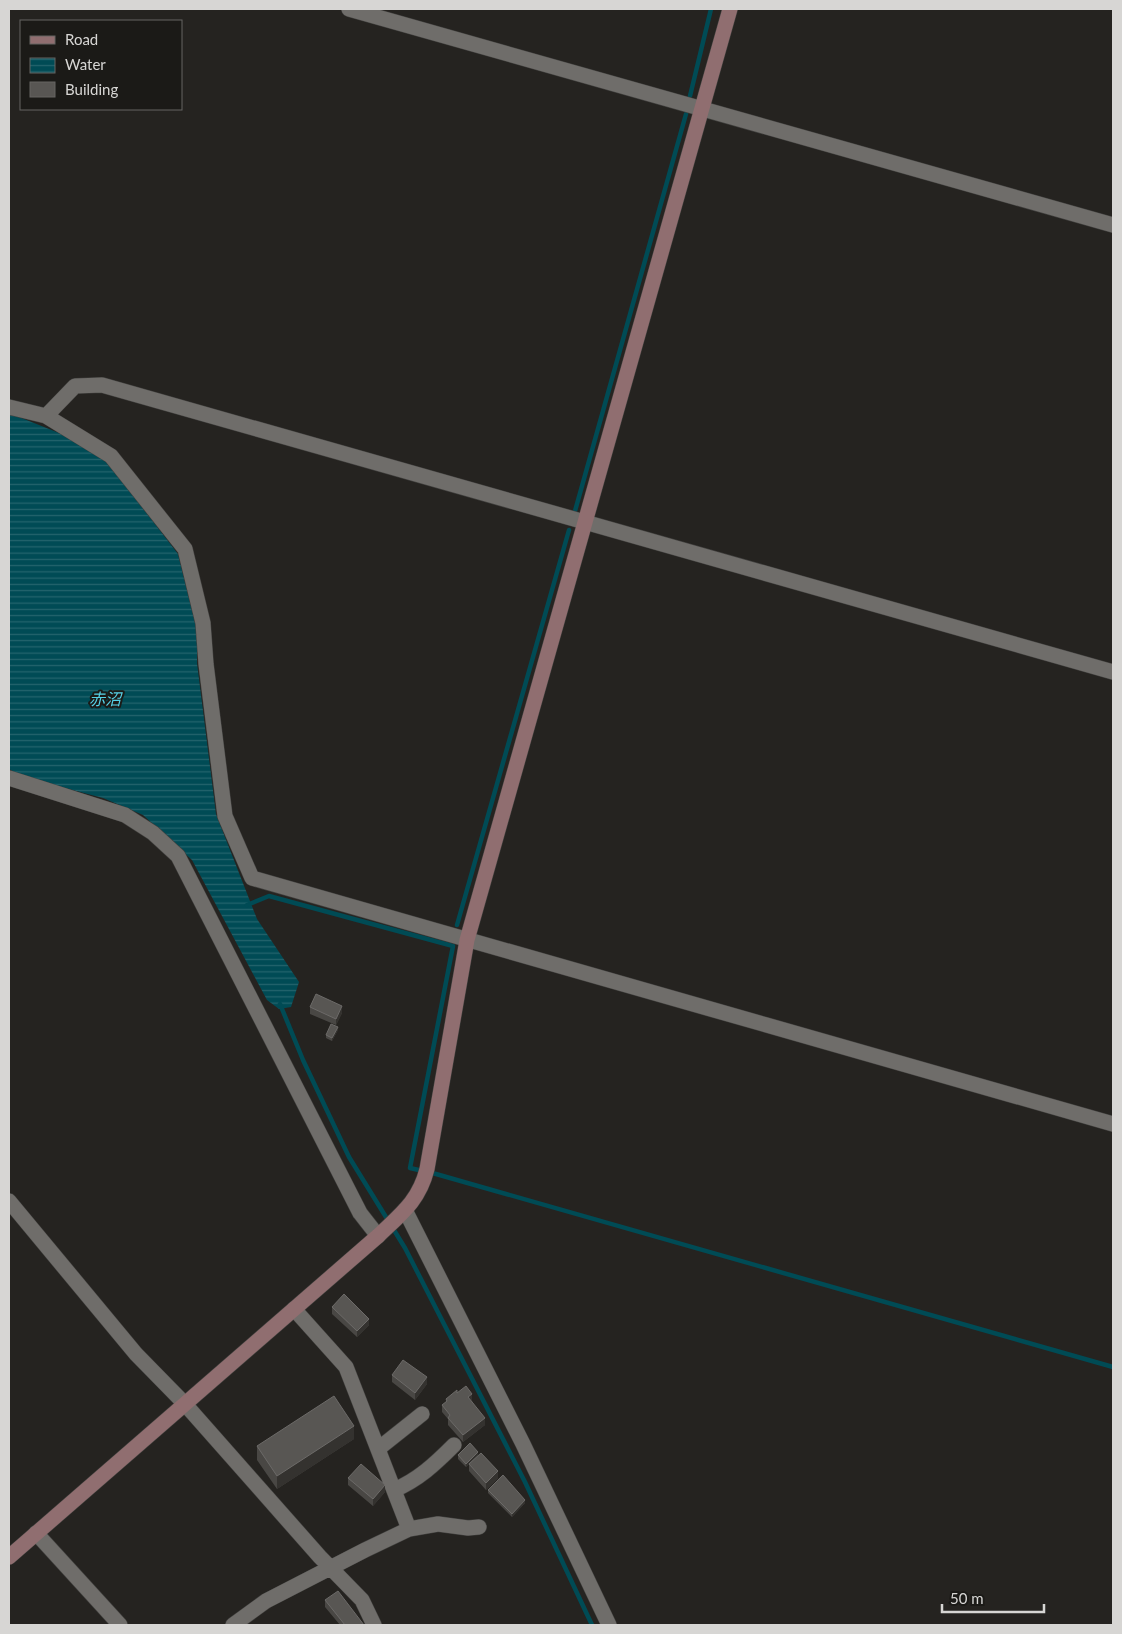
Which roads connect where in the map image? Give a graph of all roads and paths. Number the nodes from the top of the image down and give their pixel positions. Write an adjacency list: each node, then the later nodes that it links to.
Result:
1 (349, 9): 3 (street)
2 (730, 9): 3 (street)
3 (701, 109): 4 (street); 7 (street)
4 (1113, 225)
5 (9, 406): 6 (street)
6 (46, 416): 7 (street); 10 (street)
7 (584, 524): 8 (street); 10 (street)
8 (1113, 672)
9 (9, 778): 14 (street)
10 (467, 940): 11 (street); 13 (street)
11 (1113, 1124)
12 (9, 1201): 16 (street)
13 (403, 1212): 14 (street); 29 (street)
14 (382, 1232): 15 (street)
15 (294, 1309): 16 (street); 19 (street)
16 (184, 1403): 23 (street); 25 (street)
17 (422, 1414): 19 (street)
18 (454, 1446): 20 (street)
19 (378, 1450): 20 (street)
20 (394, 1490): 22 (street)
21 (479, 1527): 22 (street)
22 (409, 1529): 25 (street)
23 (36, 1533): 24 (street); 26 (street)
24 (9, 1557)
25 (331, 1568): 27 (street); 28 (street)
26 (120, 1625)
27 (233, 1625)
28 (374, 1625)
29 (609, 1625)

